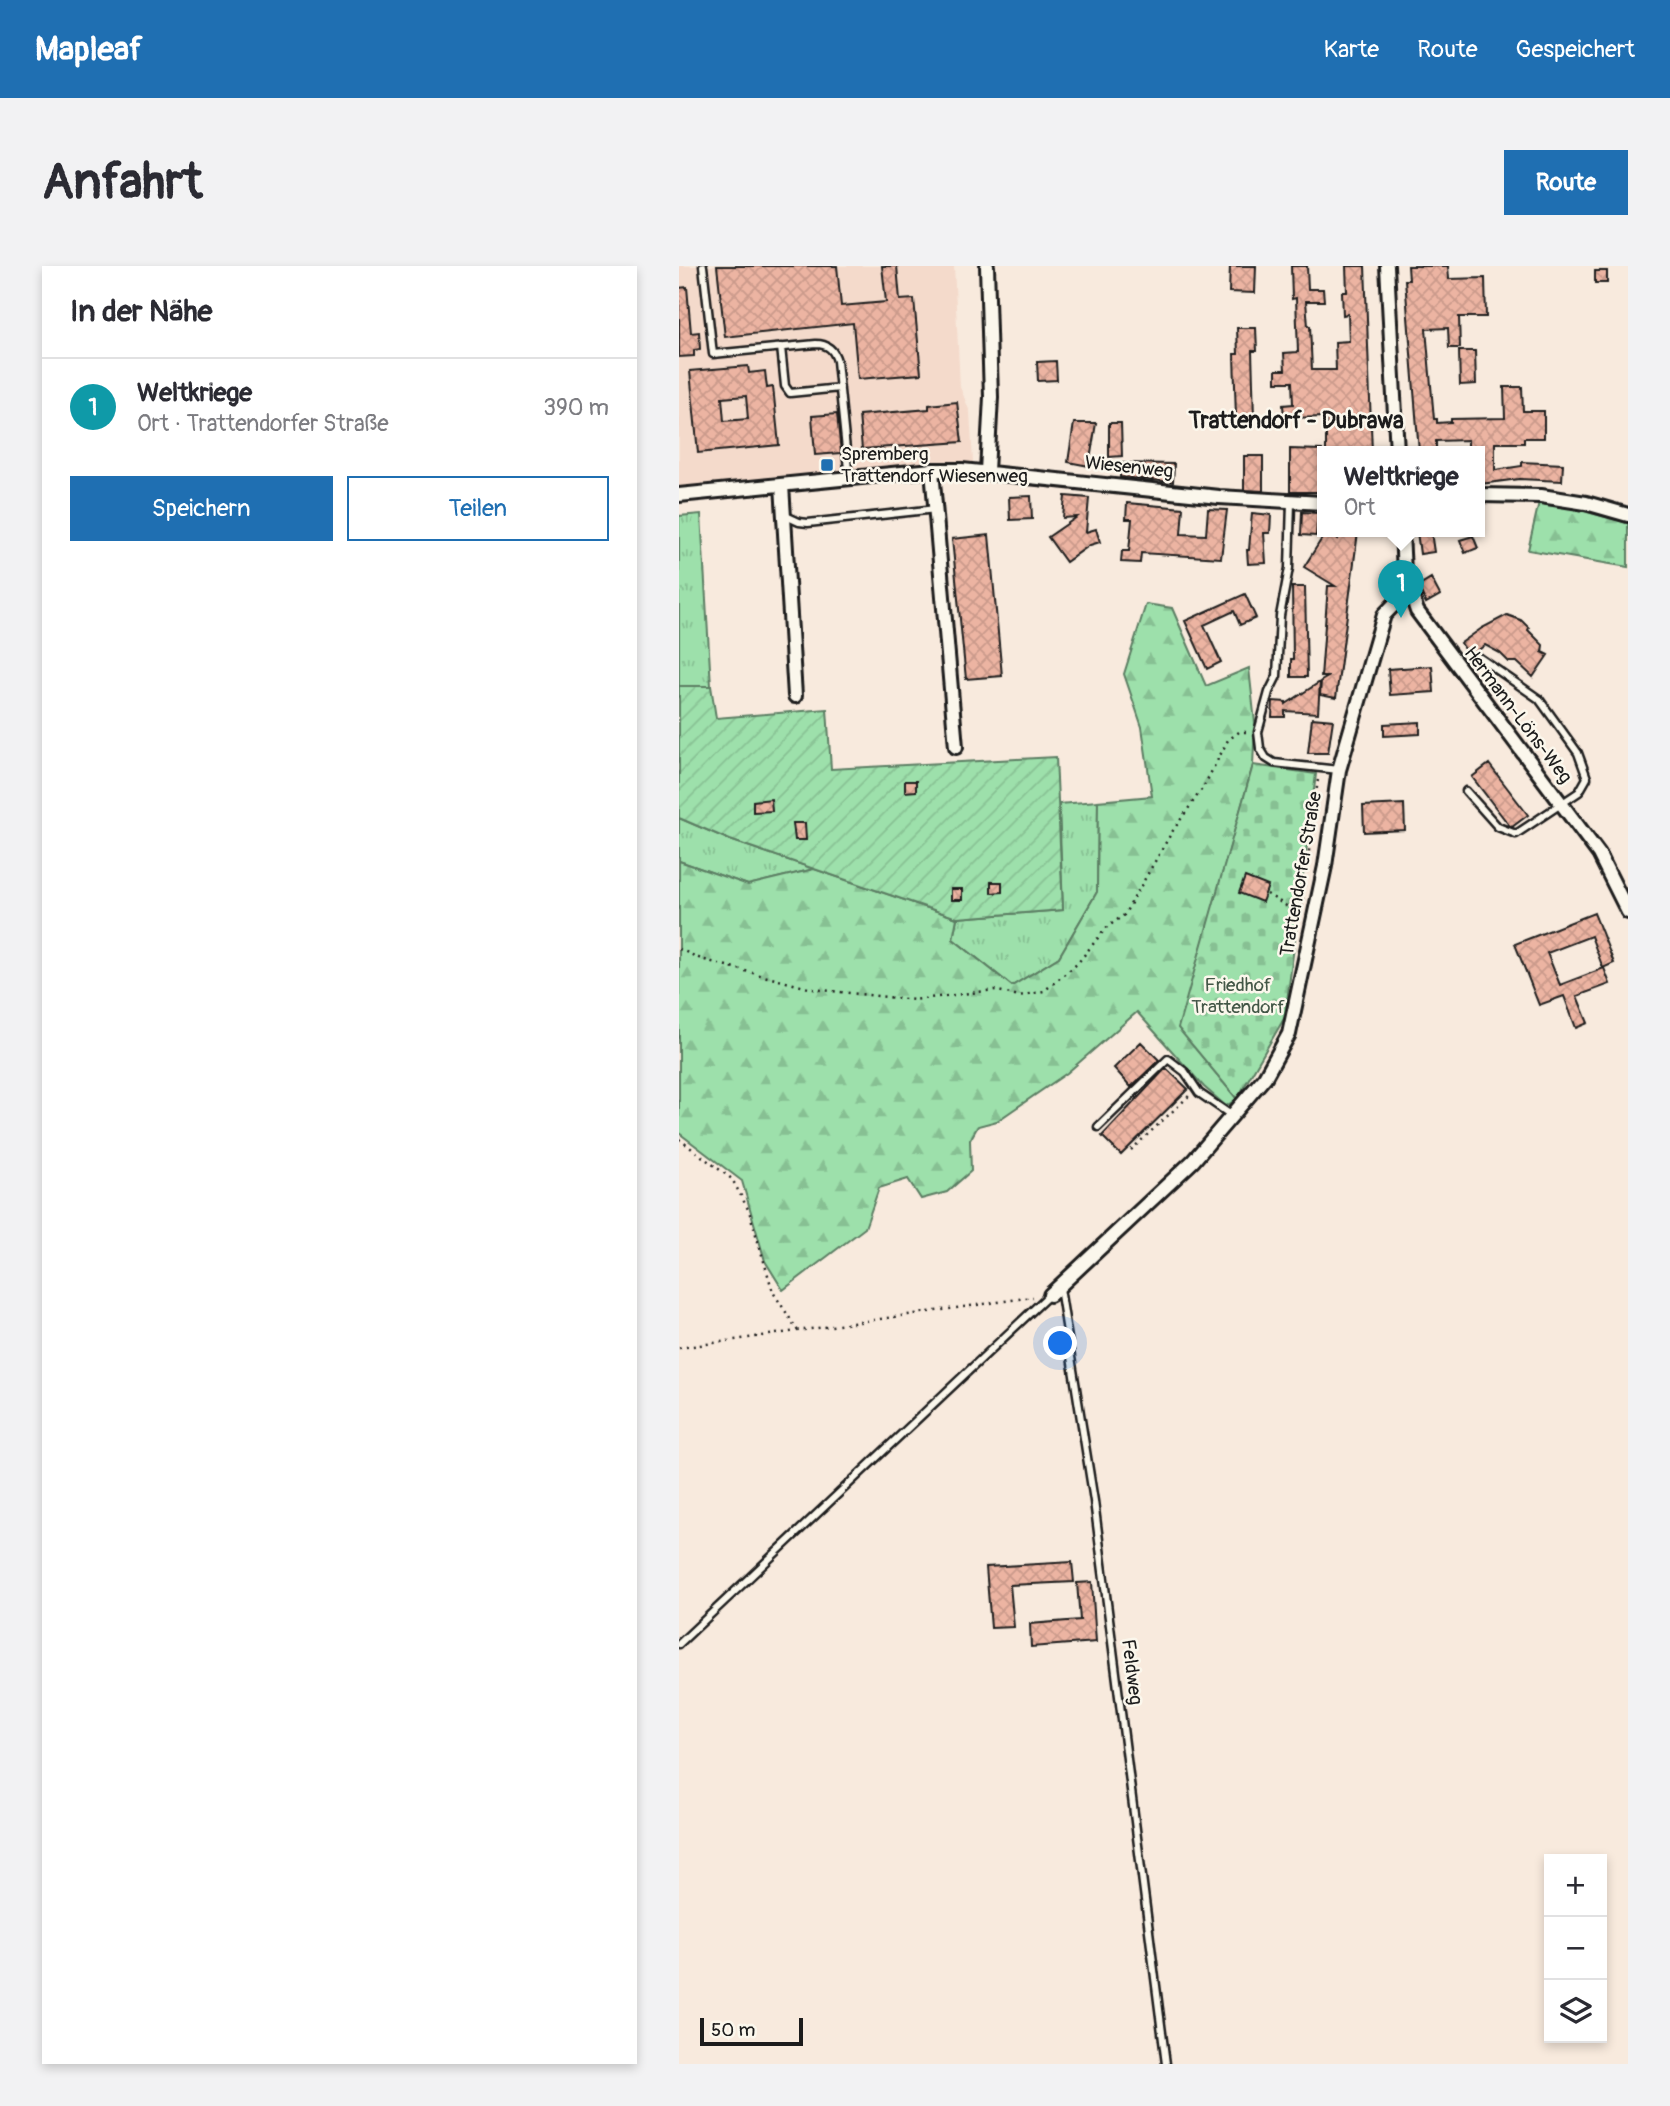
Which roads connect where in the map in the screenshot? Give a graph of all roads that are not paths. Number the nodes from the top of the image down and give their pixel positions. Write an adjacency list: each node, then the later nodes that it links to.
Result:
1 (703, 266): 4 (lane)
2 (986, 266): 8 (street)
3 (1387, 266): 6 (street)
4 (781, 347): 5 (lane); 5 (lane)
5 (840, 388): 9 (lane)
6 (1397, 446)
7 (932, 470): 8 (street, Wiesenweg); 9 (street, Wiesenweg); 15 (street)
8 (987, 471): 13 (street, Wiesenweg)
9 (849, 479): 10 (street, Wiesenweg)
10 (782, 485): 11 (street, Wiesenweg); 16 (street)
11 (679, 495)
12 (1485, 495): 17 (street)
13 (1291, 502): 14 (street, Wiesenweg); 23 (lane)
14 (1317, 503)
15 (936, 509): 16 (lane); 22 (street)
16 (784, 515): 21 (street)
17 (1628, 515)
18 (1402, 537): 19 (street, Hermann-Löns-Weg)
19 (1408, 590): 23 (street, Trattendorfer Straße); 25 (street, Hermann-Löns-Weg)
20 (1480, 658): 25 (lane)
21 (795, 696)
22 (956, 747)
23 (1339, 770): 27 (street, Trattendorfer Straße)
24 (1466, 791): 25 (lane)
25 (1562, 805): 26 (street, Hermann-Löns-Weg)
26 (1628, 912)
27 (1233, 1117): 28 (lane); 29 (street, Trattendorfer Straße)
28 (1098, 1127)
29 (1055, 1290): 30 (lane); 31 (lane, Feldweg)
30 (679, 1644)
31 (1165, 2064)

